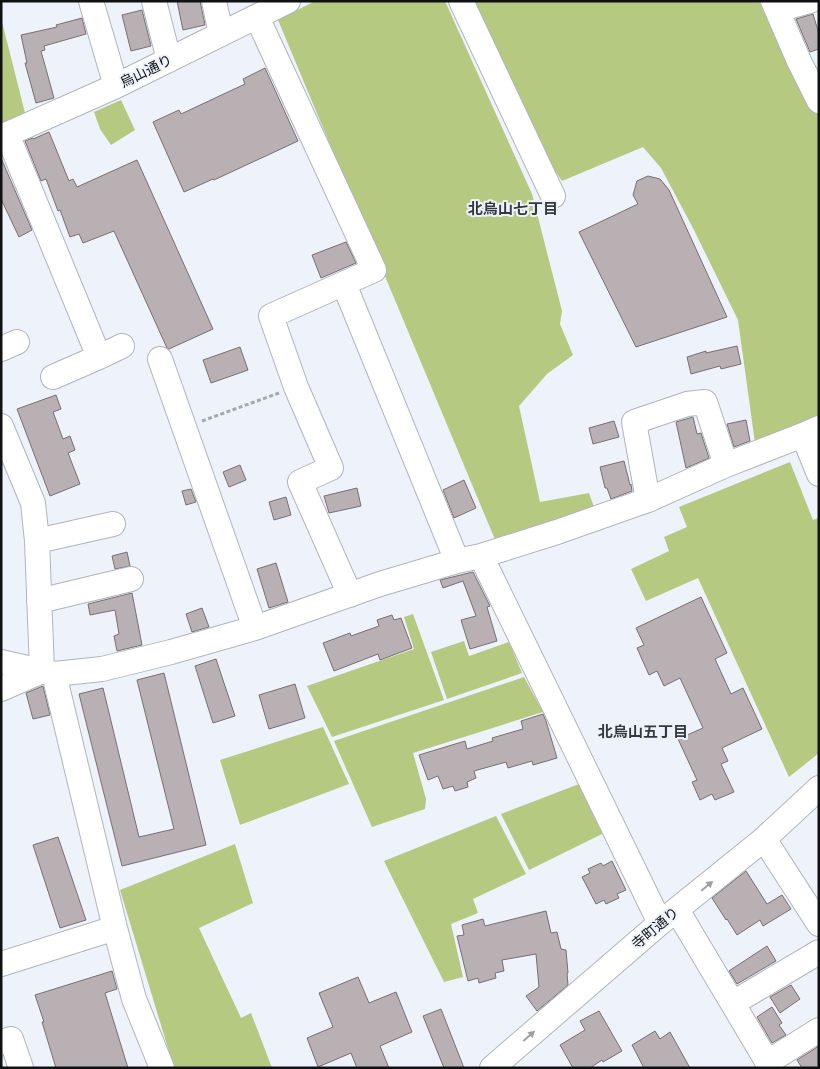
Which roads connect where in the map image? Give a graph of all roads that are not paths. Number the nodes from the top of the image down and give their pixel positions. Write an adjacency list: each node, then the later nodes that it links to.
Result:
1 (91, 1): 12 (street)
2 (154, 1): 11 (street)
3 (214, 1): 9 (street)
4 (288, 1): 8 (street, 烏山通り)
5 (461, 1): 15 (street)
6 (810, 1): 7 (street)
7 (775, 5): 10 (street)
8 (257, 17): 9 (street, 烏山通り); 16 (street)
9 (221, 34): 11 (street, 烏山通り)
10 (809, 59): 13 (street)
11 (169, 60): 12 (street, 烏山通り)
12 (116, 86): 14 (street, 烏山通り)
13 (819, 101)
14 (4, 135): 18 (street)
15 (552, 196)
16 (344, 284): 29 (street); 31 (street)
17 (122, 346): 18 (street)
18 (98, 357): 20 (street)
19 (160, 358): 33 (street)
20 (53, 377)
21 (1, 426): 27 (street)
22 (811, 432): 23 (street); 24 (street)
23 (726, 465): 25 (street); 25 (street)
24 (819, 474)
25 (648, 500): 28 (street)
26 (113, 524): 27 (street)
27 (38, 541): 32 (street)
28 (481, 556): 29 (street); 39 (street)
29 (457, 561): 31 (street)
30 (131, 579): 32 (street)
31 (350, 595): 33 (street)
32 (39, 601): 35 (street)
33 (255, 628): 35 (street)
34 (1, 662): 35 (street)
35 (48, 673): 36 (street); 41 (street)
36 (1, 689)
37 (819, 788): 38 (street, 寺町通り)
38 (764, 840): 39 (street, 寺町通り, one-way to 38); 40 (street)
39 (668, 917): 44 (street); 50 (street, 寺町通り, one-way to 39)
40 (819, 924)
41 (115, 928): 43 (street); 49 (street)
42 (819, 952): 44 (street)
43 (1, 964)
44 (733, 1003): 47 (street)
45 (819, 1030): 47 (street)
46 (1, 1042): 48 (street)
47 (770, 1065)
48 (20, 1068)
49 (162, 1068)
50 (492, 1068)

